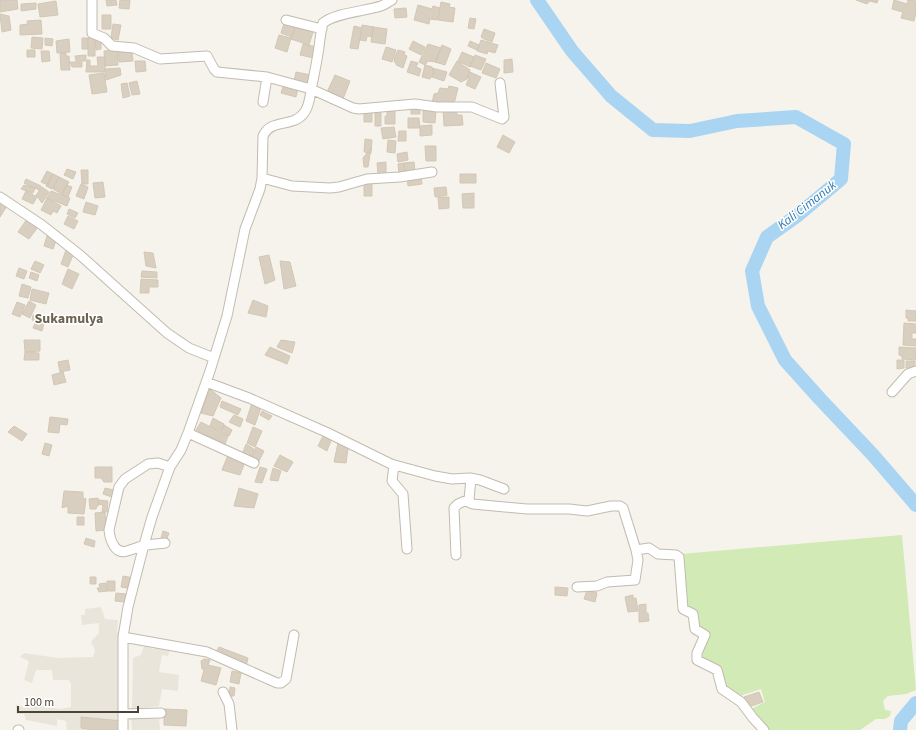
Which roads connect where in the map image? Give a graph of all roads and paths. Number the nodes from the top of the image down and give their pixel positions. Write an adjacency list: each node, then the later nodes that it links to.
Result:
1 (92, 0): 5 (street)
2 (392, 0): 4 (street)
3 (286, 20): 4 (street)
4 (322, 30): 7 (street)
5 (267, 78): 7 (street); 8 (street)
6 (500, 83): 7 (street)
7 (311, 89): 10 (street)
8 (264, 102)
9 (432, 172): 10 (street)
10 (262, 178): 12 (street)
11 (0, 197): 12 (street)
12 (214, 358): 14 (street)
13 (916, 371): 15 (street)
14 (206, 382): 16 (street); 18 (street)
15 (892, 392)
16 (188, 433): 17 (street); 19 (street)
17 (254, 464)
18 (394, 466): 20 (street); 25 (street)
19 (170, 467): 24 (street); 24 (street)
20 (471, 479): 21 (street); 22 (street)
21 (504, 489)
22 (469, 499): 26 (street); 27 (street)
23 (165, 543): 24 (street)
24 (144, 545): 30 (street)
25 (407, 549)
26 (636, 550): 28 (street); 36 (street)
27 (456, 554)
28 (577, 587)
29 (294, 635): 30 (street)
30 (123, 637): 33 (street)
31 (223, 692): 35 (street)
32 (161, 713): 33 (street)
33 (124, 714): 34 (street)
34 (124, 730)
35 (232, 730)
36 (764, 730)

